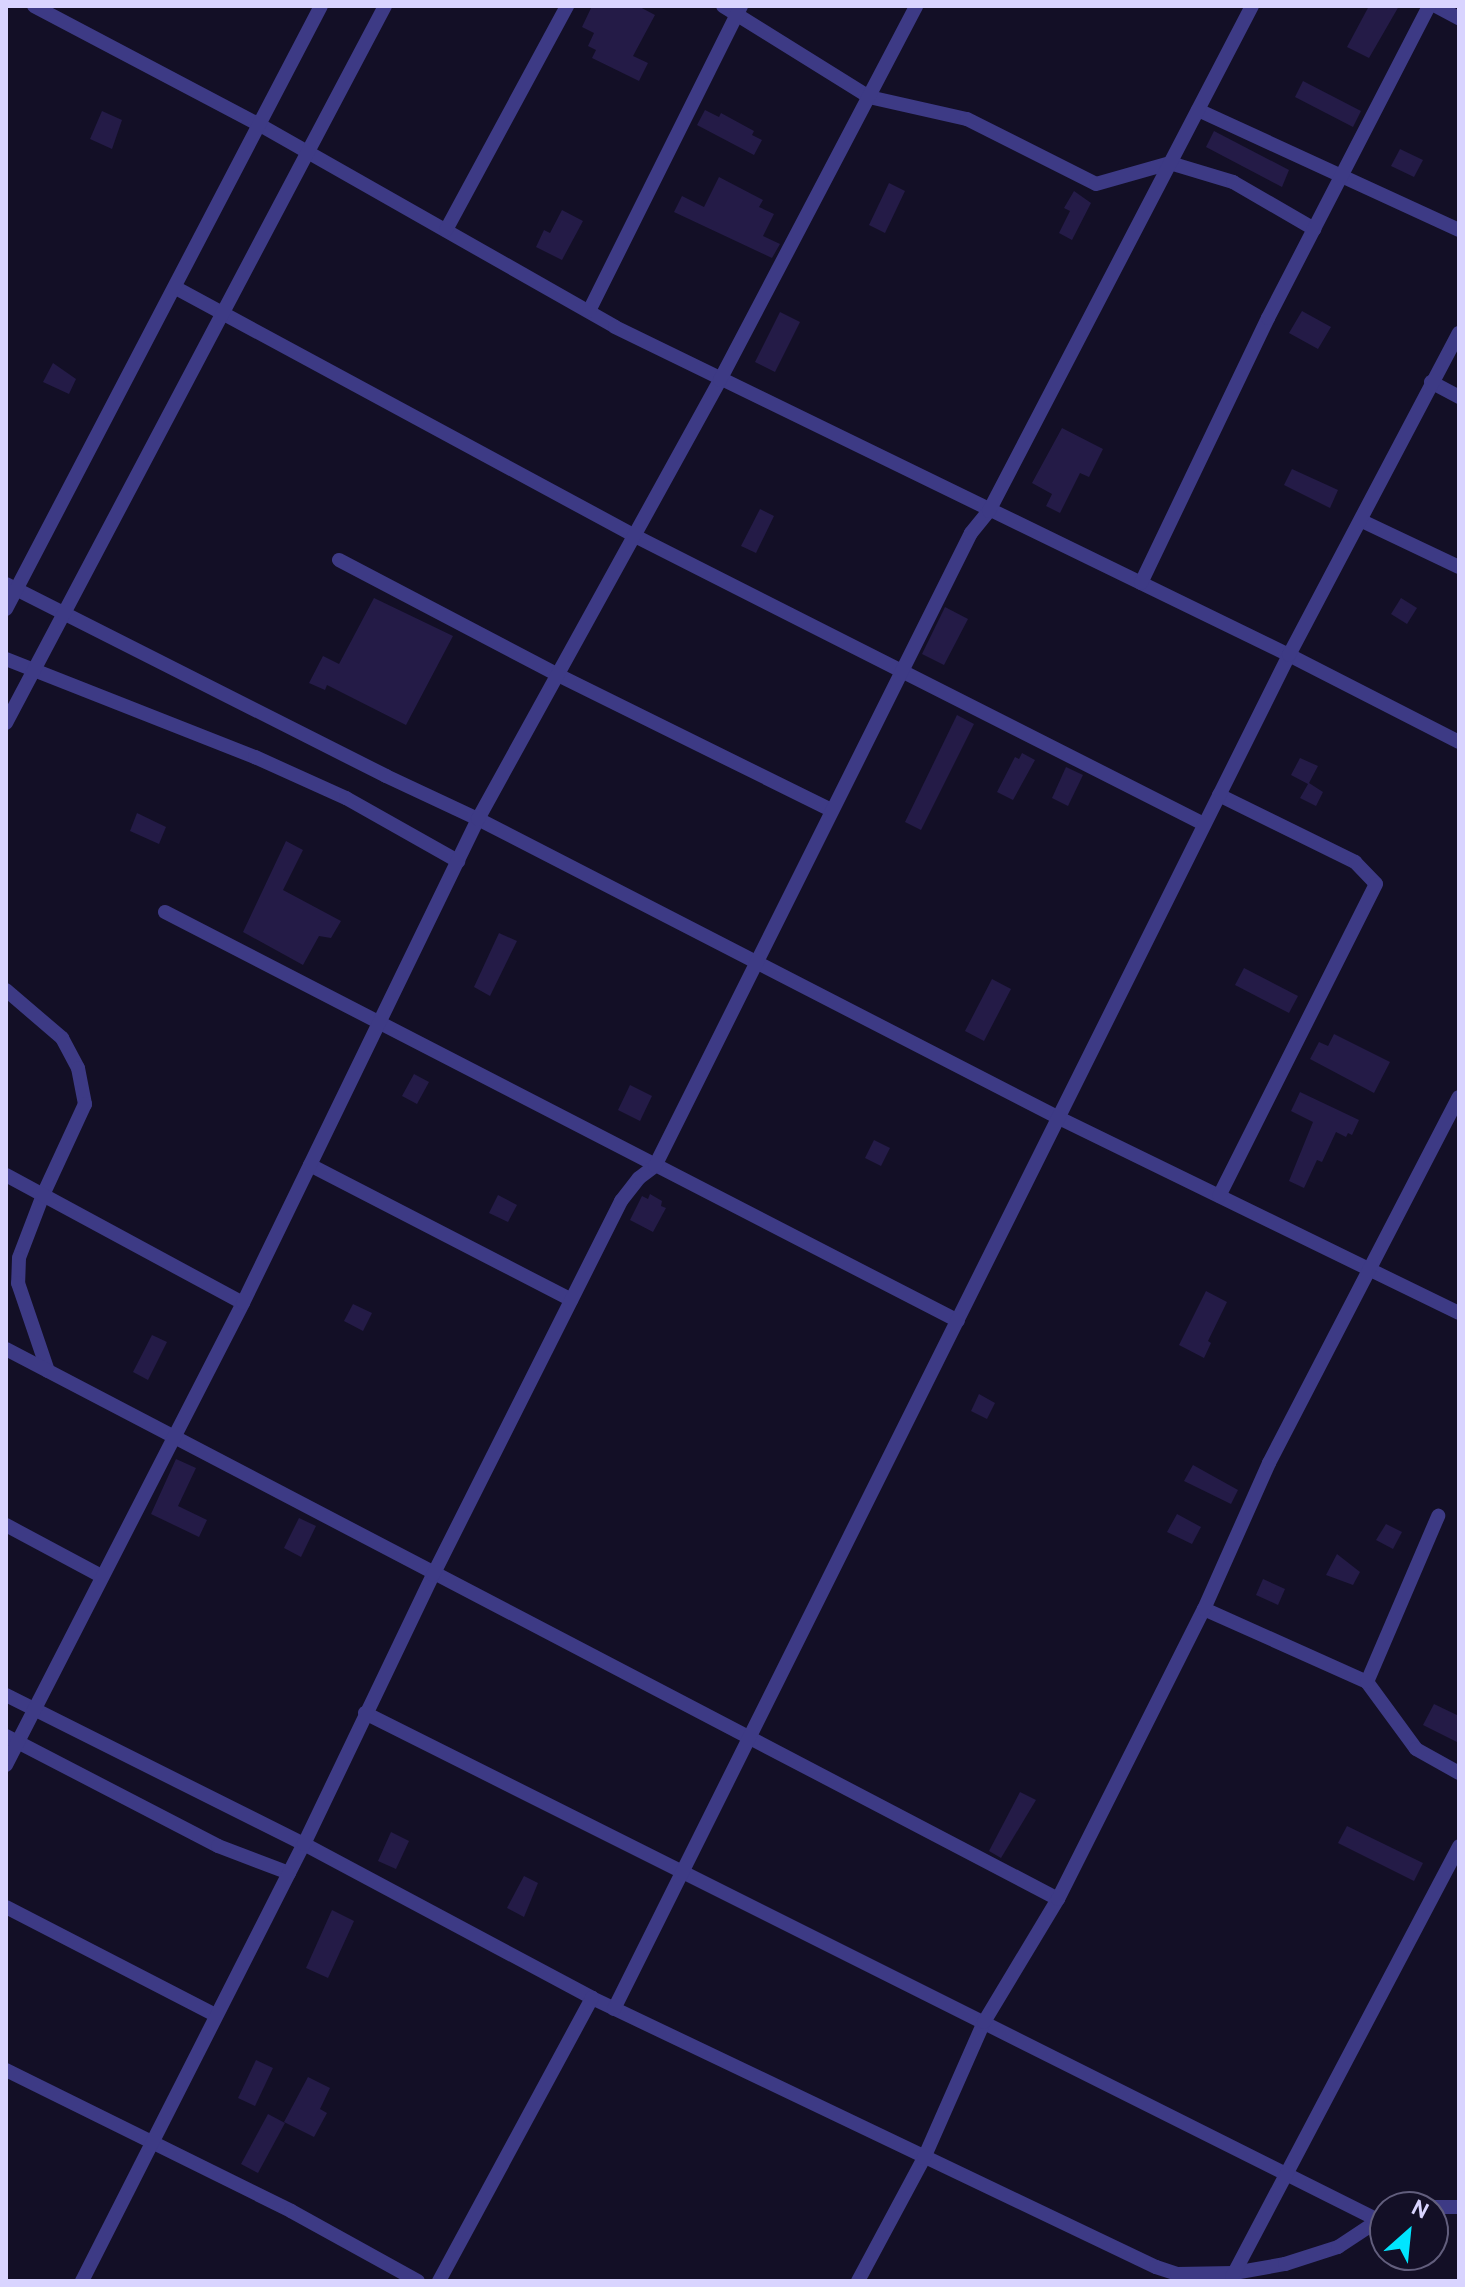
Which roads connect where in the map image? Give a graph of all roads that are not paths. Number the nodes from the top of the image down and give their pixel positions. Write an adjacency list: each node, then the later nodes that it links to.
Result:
1 (34, 6): 14 (street)
2 (321, 6): 14 (street)
3 (385, 6): 15 (street)
4 (567, 6): 19 (street)
5 (723, 6): 10 (street)
6 (916, 6): 12 (street)
7 (1252, 6): 13 (street)
8 (1429, 6): 17 (street)
9 (1436, 6): 11 (street)
10 (739, 10): 12 (street); 22 (street)
11 (1459, 18)
12 (869, 97): 16 (street); 25 (street)
13 (1198, 110): 16 (street); 17 (street)
14 (260, 125): 15 (street); 21 (street)
15 (308, 152): 19 (street); 23 (street)
16 (1170, 163): 18 (street); 28 (street)
17 (1341, 176): 18 (street); 20 (street)
18 (1314, 229): 33 (street)
19 (446, 230): 22 (street)
20 (1459, 230)
21 (176, 288): 23 (street); 34 (street)
22 (589, 311): 25 (street)
23 (223, 314): 30 (street); 36 (street)
24 (1459, 333): 26 (street)
25 (720, 380): 28 (street); 30 (street)
26 (1431, 382): 27 (street); 29 (street)
27 (1459, 397)
28 (989, 511): 33 (street); 40 (street)
29 (1362, 521): 32 (street); 37 (street)
30 (635, 536): 40 (street); 41 (street)
31 (339, 560): 41 (street)
32 (1459, 567)
33 (1141, 583): 37 (street)
34 (11, 586): 35 (street); 36 (street)
35 (6, 609)
36 (65, 615): 39 (street); 46 (street)
37 (1289, 655): 43 (street); 44 (street)
38 (6, 659): 39 (street)
39 (35, 670): 42 (street); 48 (street)
40 (901, 670): 45 (street); 47 (street)
41 (558, 675): 45 (street); 46 (street)
42 (6, 723)
43 (1459, 742)
44 (1219, 795): 47 (street); 59 (street)
45 (831, 810): 50 (street)
46 (478, 819): 48 (street); 50 (street)
47 (1204, 824): 54 (street)
48 (458, 861): 52 (street)
49 (165, 912): 52 (street)
50 (754, 962): 54 (street); 56 (street)
51 (6, 990): 58 (street)
52 (379, 1024): 55 (street); 56 (street)
53 (1459, 1097): 60 (street)
54 (1059, 1118): 59 (street); 64 (street)
55 (310, 1165): 61 (street); 62 (street)
56 (655, 1166): 61 (street); 64 (street)
57 (6, 1175): 58 (street)
58 (43, 1195): 62 (street); 66 (street)
59 (1219, 1196): 60 (street)
60 (1371, 1270): 63 (street); 72 (street)
61 (571, 1300): 70 (street)
62 (243, 1303): 67 (street)
63 (1459, 1313)
64 (958, 1321): 77 (street)
65 (6, 1349): 66 (street)
66 (48, 1371): 67 (street)
67 (173, 1437): 70 (street); 71 (street)
68 (1438, 1516): 73 (street)
69 (6, 1525): 71 (street)
70 (433, 1575): 76 (street); 77 (street)
71 (101, 1576): 75 (street)
72 (1204, 1609): 73 (street); 85 (street)
73 (1367, 1682): 80 (street)
74 (6, 1695): 75 (street)
75 (36, 1709): 78 (street); 81 (street)
76 (365, 1713): 81 (street); 83 (street)
77 (750, 1738): 83 (street); 85 (street)
78 (12, 1739): 79 (street); 84 (street)
79 (6, 1765)
80 (1459, 1773)
81 (304, 1844): 84 (street); 87 (street)
82 (1459, 1846): 94 (street)
83 (683, 1871): 88 (street); 90 (street)
84 (289, 1873): 89 (street)
85 (1058, 1899): 90 (street)
86 (6, 1907): 89 (street)
87 (592, 1998): 88 (street); 100 (street)
88 (614, 2009): 93 (street)
89 (215, 2015): 92 (street)
90 (984, 2022): 93 (street); 94 (street)
91 (6, 2070): 92 (street)
92 (152, 2144): 98 (street); 99 (street)
93 (924, 2158): 97 (street); 101 (street)
94 (1287, 2174): 95 (street); 97 (street)
95 (1369, 2213)
96 (1369, 2226): 97 (street)
97 (1232, 2277)
98 (82, 2281)
99 (418, 2281)
100 (439, 2281)
101 (858, 2281)

